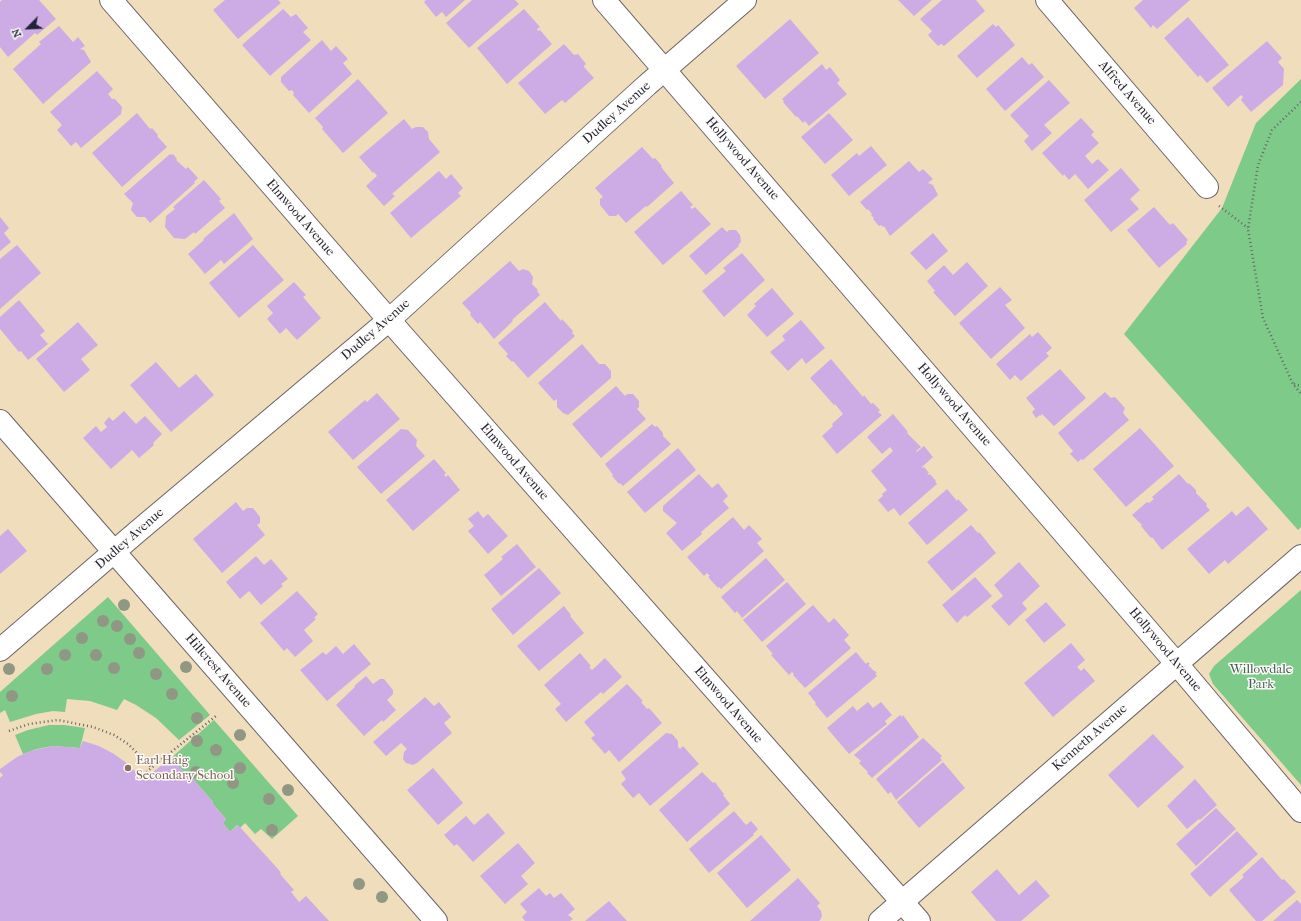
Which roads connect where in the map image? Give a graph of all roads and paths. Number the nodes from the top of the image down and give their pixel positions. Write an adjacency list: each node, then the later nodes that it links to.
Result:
1 (111, 0): 9 (street, Elmwood Avenue)
2 (604, 0): 5 (street, Hollywood Avenue)
3 (745, 0): 5 (street, Dudley Avenue)
4 (1047, 0): 7 (street, Alfred Avenue)
5 (665, 70): 9 (street, Dudley Avenue); 17 (street, Hollywood Avenue)
6 (1301, 102): 8 (path)
7 (1208, 187): 8 (path)
8 (1248, 229): 10 (path)
9 (389, 320): 14 (street, Dudley Avenue); 23 (street, Elmwood Avenue)
10 (1293, 384): 11 (path); 12 (path)
11 (1301, 386)
12 (1301, 394)
13 (0, 421): 14 (street, Hillcrest Avenue)
14 (114, 553): 16 (street, Dudley Avenue); 24 (street, Hillcrest Avenue)
15 (1301, 556): 17 (street, Kenneth Avenue)
16 (0, 650)
17 (1176, 663): 22 (street, Hollywood Avenue); 23 (street, Kenneth Avenue)
18 (216, 716): 20 (path)
19 (10, 731): 20 (path)
20 (152, 768): 21 (path)
21 (140, 777)
22 (1301, 811)
23 (902, 902): 25 (street, Kenneth Avenue); 26 (street, Elmwood Avenue)
24 (436, 921)
25 (880, 921)
26 (919, 921)

